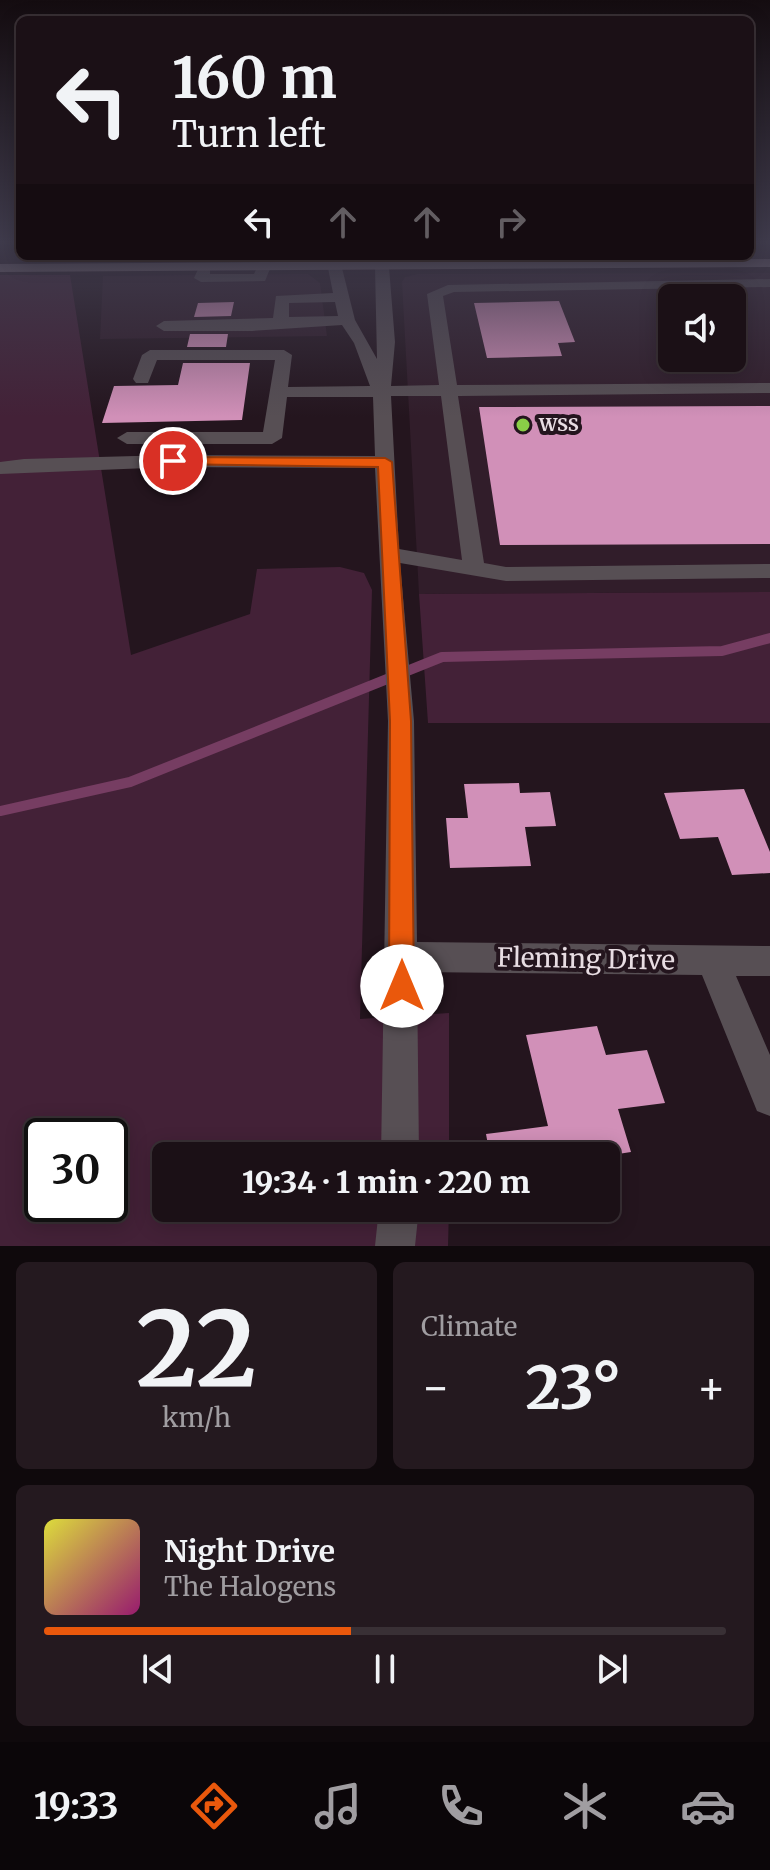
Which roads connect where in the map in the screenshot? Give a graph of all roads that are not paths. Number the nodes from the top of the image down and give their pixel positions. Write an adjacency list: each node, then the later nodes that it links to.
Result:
1 (281, 301): 6 (street)
2 (341, 301): 5 (street)
3 (384, 301): 12 (street)
4 (436, 301): 10 (street)
5 (347, 320): 6 (street); 12 (street)
6 (281, 322): 7 (street)
7 (164, 326)
8 (142, 379): 11 (street)
9 (770, 388): 10 (street)
10 (448, 391): 12 (street); 17 (street)
11 (281, 392): 12 (street); 13 (street)
12 (382, 392): 14 (street)
13 (127, 438)
14 (385, 462): 15 (street); 16 (street)
15 (0, 468)
16 (388, 554): 17 (street); 19 (street)
17 (474, 569): 18 (street)
18 (770, 571)
19 (402, 957): 20 (street, Fleming Drive); 23 (street)
20 (713, 961): 21 (street, Fleming Drive); 22 (street)
21 (770, 961)
22 (770, 1098)
23 (400, 1142)
24 (398, 1222): 25 (street)
25 (395, 1246)

